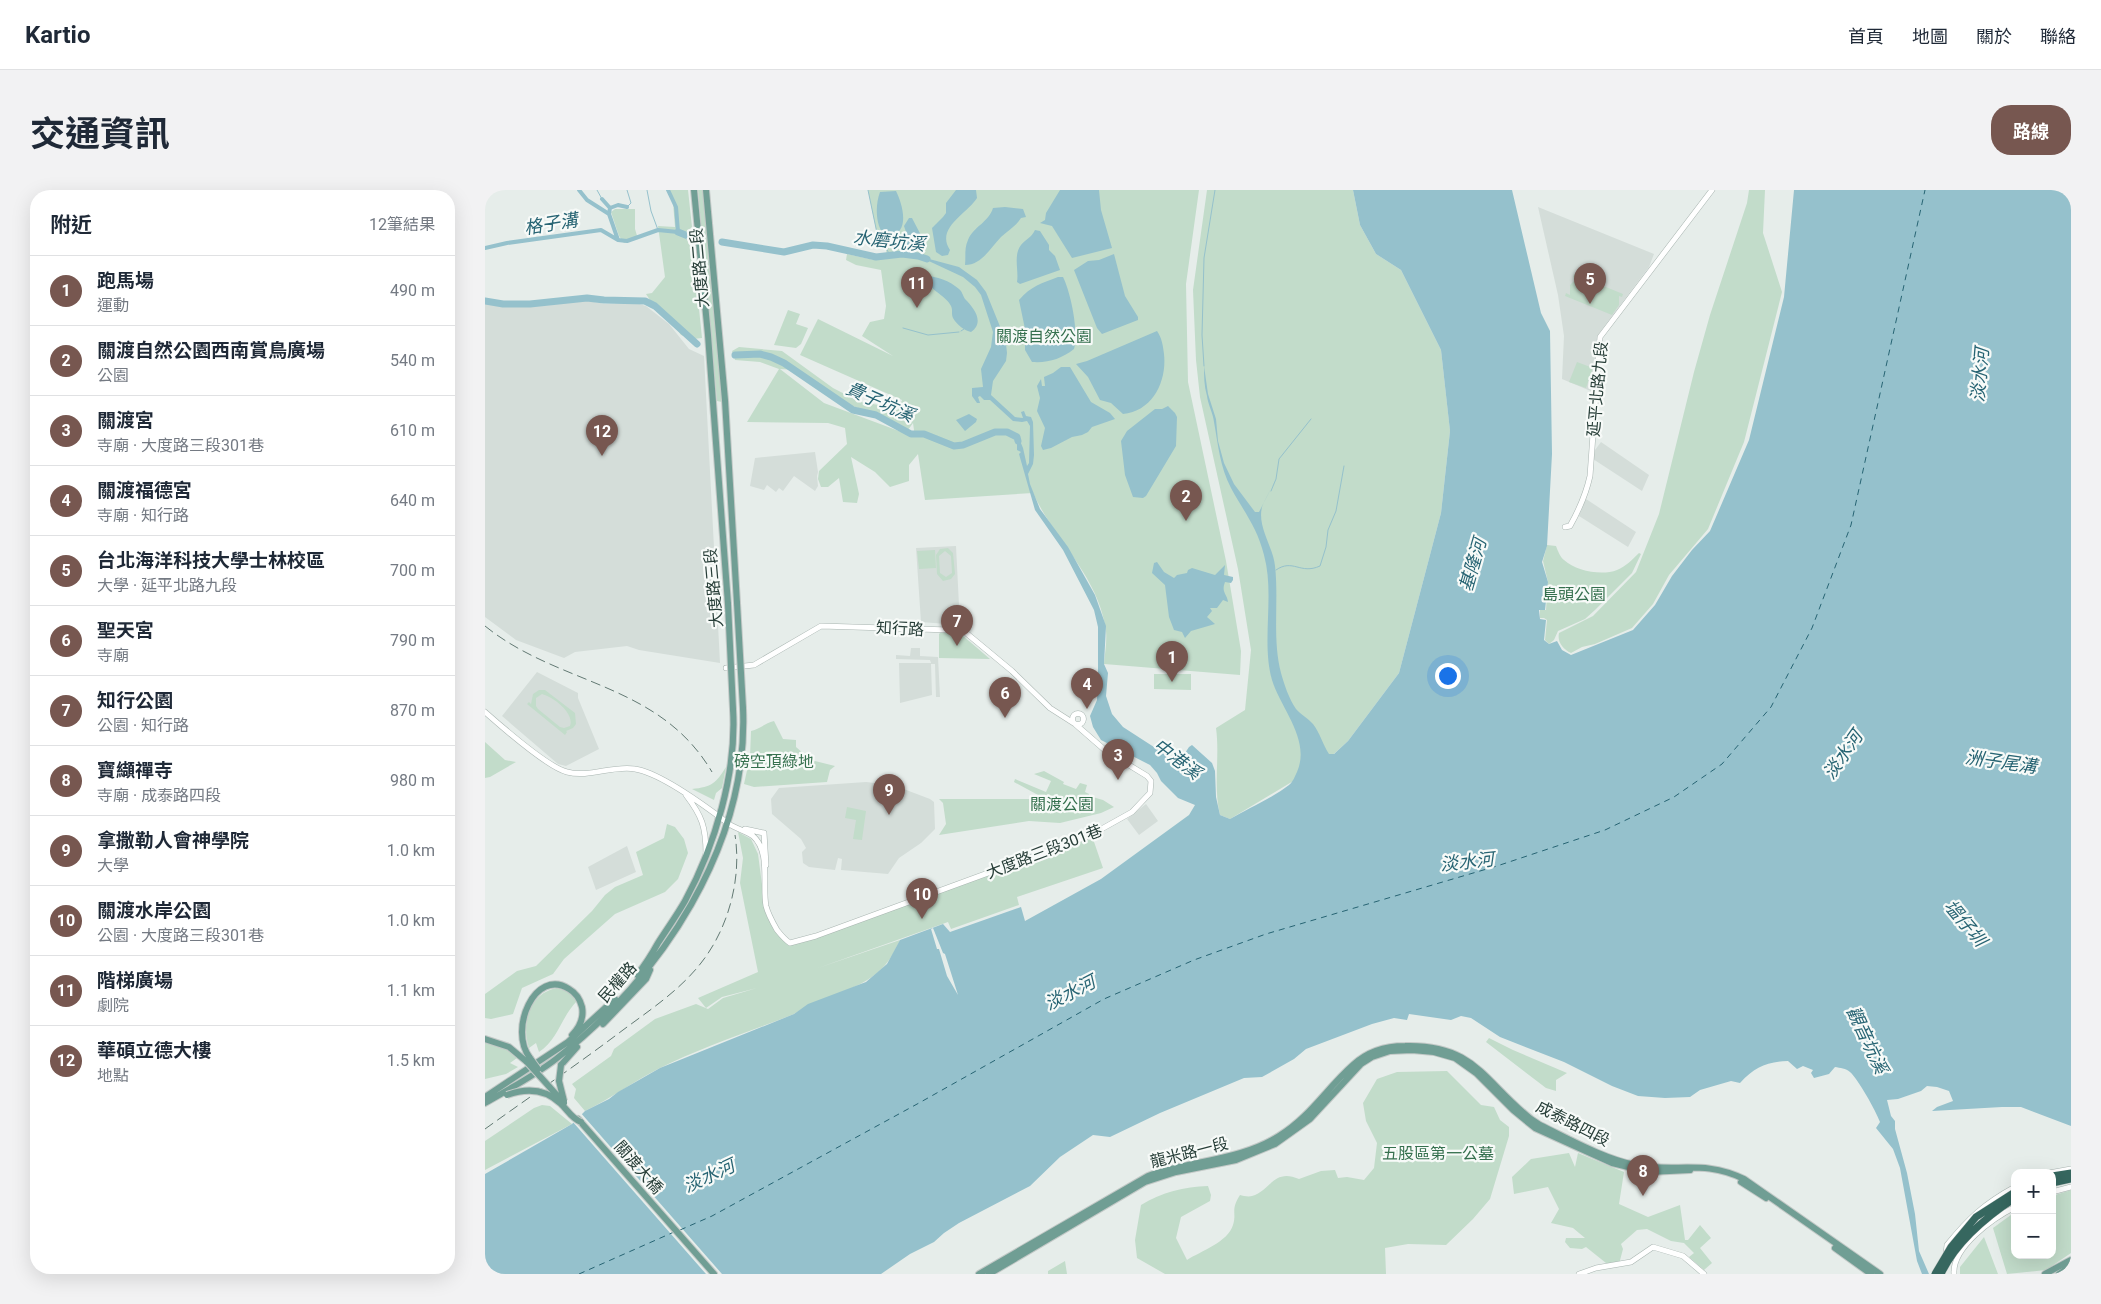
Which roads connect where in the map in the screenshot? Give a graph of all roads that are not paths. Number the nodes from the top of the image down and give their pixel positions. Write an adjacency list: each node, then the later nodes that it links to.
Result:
1 (694, 190): 4 (main road, 大度路二段)
2 (706, 190): 5 (main road, 大度路二段)
3 (1712, 190): 6 (street, 延平北路九段)
4 (708, 340): 16 (main road, 大度路三段, bridge)
5 (722, 362): 17 (main road, 大度路三段, bridge)
6 (1565, 527)
7 (727, 668): 9 (street, 知行路)
8 (485, 712): 15 (street)
9 (1060, 714): 10 (street); 12 (street, 知行路)
10 (1075, 714): 11 (street); 12 (street)
11 (1083, 717): 12 (street); 13 (street)
12 (1075, 724): 13 (street, 知行路)
13 (1088, 736): 14 (street, 知行路)
14 (1104, 749): 24 (street, 大度路三段301巷)
15 (684, 793): 16 (street); 23 (street)
16 (719, 815): 17 (street); 19 (main road, 大度路三段)
17 (727, 822): 18 (street); 22 (main road, 大度路三段)
18 (734, 827): 20 (street); 21 (street)
19 (715, 832): 23 (main road, 民權路)
20 (747, 833): 21 (street); 24 (street)
21 (764, 833): 24 (street)
22 (722, 837): 25 (main road, 民權路)
23 (705, 858): 25 (main road, 民權路)
24 (765, 878)
25 (660, 947): 26 (main road, 民權路); 27 (main road, 民權路)
26 (655, 960): 27 (main road, 民權路); 37 (main road, bridge)
27 (594, 1023): 29 (main road, 民權路); 32 (main road, 民權路)
28 (485, 1039): 31 (main road, 關渡大橋)
29 (554, 1051): 31 (main road, 關渡大橋); 32 (main road, 民權路)
30 (1366, 1058): 54 (main road, 龍米路一段); 55 (main road, 龍米路一段); 58 (main road, 成泰路四段); 59 (main road, 成泰路四段)
31 (528, 1060): 37 (main road, 關渡大橋, bridge)
32 (535, 1070): 33 (main road, 民權路); 36 (main road, 民權路)
33 (506, 1083): 34 (main road); 35 (main road, 民權路)
34 (485, 1093)
35 (485, 1098)
36 (485, 1103)
37 (564, 1103): 39 (main road, 關渡大橋, bridge)
38 (485, 1108): 39 (main road, bridge)
39 (581, 1122): 53 (main road, 關渡大橋)
40 (2071, 1171): 41 (street); 42 (highway)
41 (2056, 1172)
42 (2056, 1175)
43 (2071, 1179): 44 (highway)
44 (2056, 1182)
45 (2071, 1187): 47 (street)
46 (2011, 1188): 62 (street)
47 (2056, 1191)
48 (2011, 1195): 60 (highway, bridge)
49 (2011, 1200): 61 (highway, bridge)
50 (2011, 1210): 63 (street)
51 (2071, 1260): 52 (main road)
52 (2065, 1269): 64 (main road)
53 (715, 1274)
54 (979, 1274)
55 (989, 1274)
56 (1579, 1274): 57 (street)
57 (1704, 1274)
58 (1871, 1274)
59 (1880, 1274)
60 (1935, 1274)
61 (1941, 1274)
62 (1947, 1274)
63 (1954, 1274)
64 (2045, 1274)

